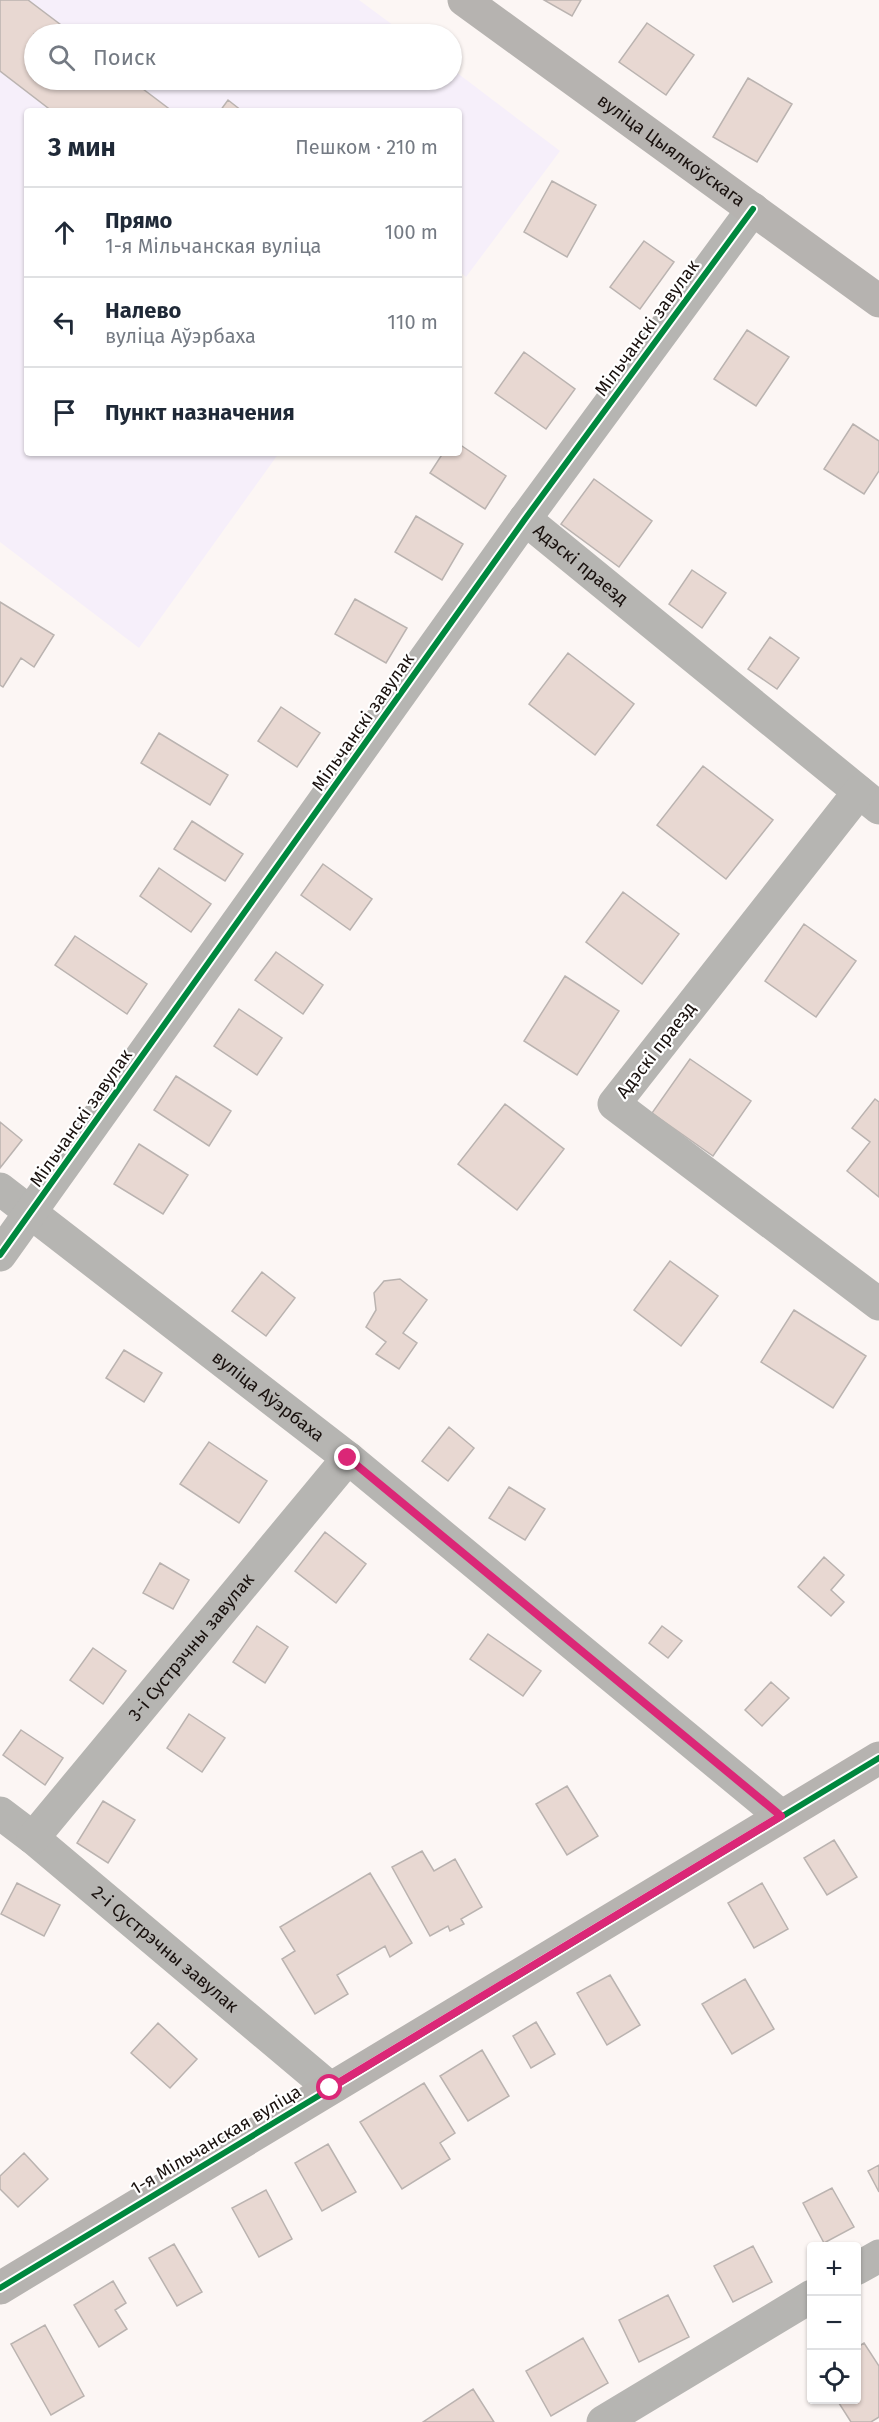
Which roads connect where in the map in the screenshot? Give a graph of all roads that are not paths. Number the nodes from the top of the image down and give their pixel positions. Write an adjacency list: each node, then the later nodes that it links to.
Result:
1 (464, 0): 2 (street, вуліца Цыялкоўскага)
2 (753, 209): 3 (street, вуліца Цыялкоўскага); 4 (street, Мільчанскі завулак)
3 (879, 301)
4 (525, 519): 5 (street, Адэскі праезд); 7 (street, Мільчанскі завулак)
5 (869, 800): 9 (street, Адэскі праезд)
6 (0, 1189): 7 (street, вуліца Аўэрбаха)
7 (32, 1213): 8 (street, Мільчанскі завулак); 10 (street, вуліца Аўэрбаха)
8 (0, 1255)
9 (879, 1304)
10 (348, 1458): 13 (street, вуліца Аўэрбаха); 14 (street, 3-і Сустрэчны завулак)
11 (879, 1758): 13 (street, 1-я Мільчанская вуліца)
12 (0, 1813): 14 (street, 2-і Сустрэчны завулак)
13 (781, 1816): 15 (street, 1-я Мільчанская вуліца)
14 (33, 1838): 15 (street, 2-і Сустрэчны завулак)
15 (330, 2088): 18 (street, 1-я Мільчанская вуліца)
16 (879, 2256): 17 (street)
17 (861, 2266)
18 (0, 2288)
19 (807, 2299): 20 (street)
20 (603, 2422)

